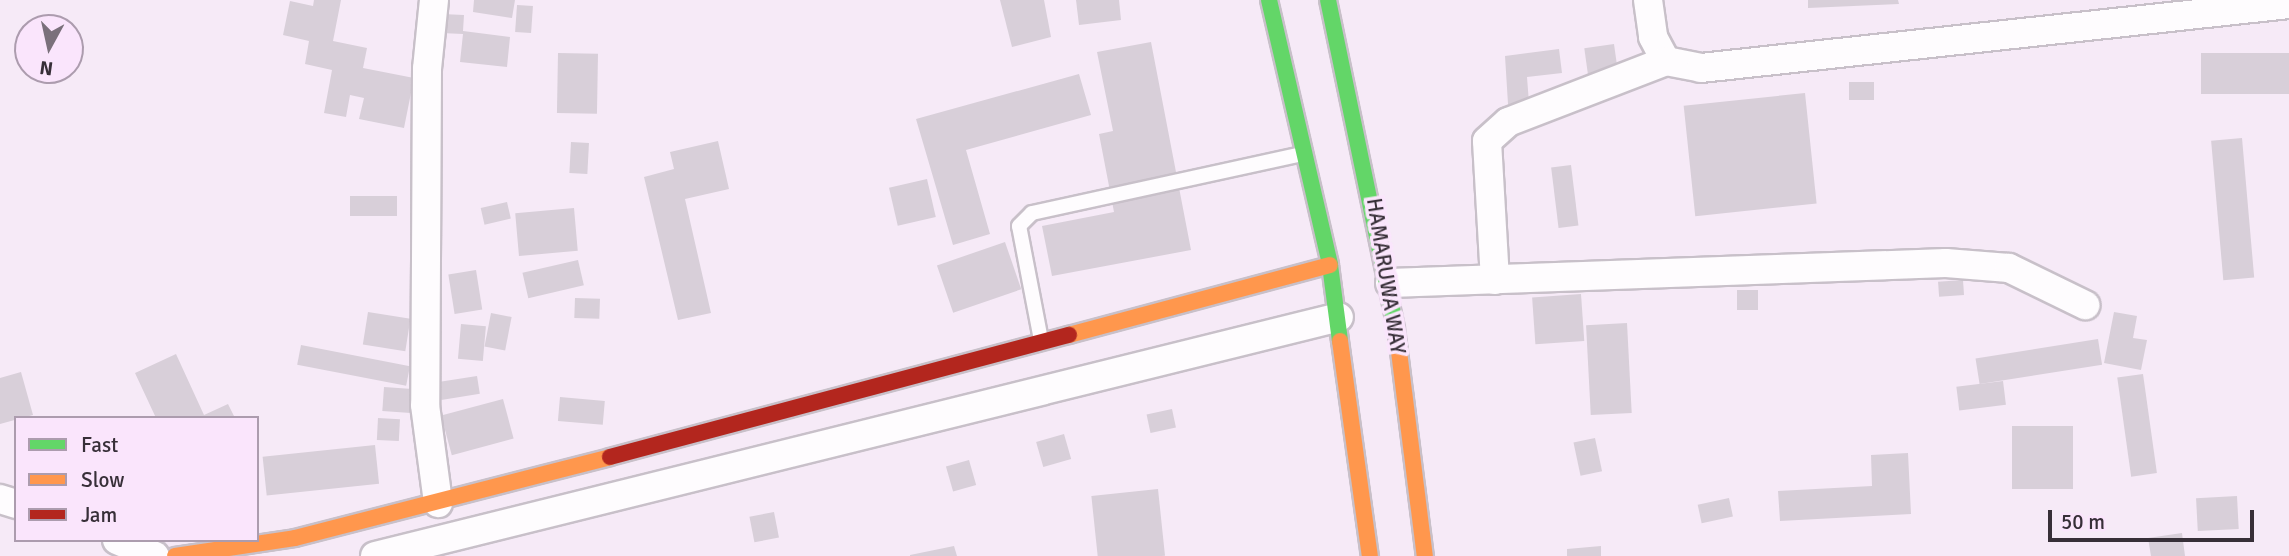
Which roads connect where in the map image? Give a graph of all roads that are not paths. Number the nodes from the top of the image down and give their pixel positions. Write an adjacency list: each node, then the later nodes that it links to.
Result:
1 (434, 0): 14 (street)
2 (1269, 0): 7 (street)
3 (1328, 0): 10 (street, HAMARUWA WAY)
4 (1648, 0): 6 (street)
5 (2289, 4): 6 (street)
6 (1666, 61): 9 (street)
7 (1308, 153): 8 (street); 13 (lane)
8 (1330, 265): 12 (street); 13 (street)
9 (1495, 279): 10 (street); 11 (street)
10 (1390, 283): 20 (street, HAMARUWA WAY)
11 (2085, 305)
12 (1339, 317): 18 (street); 19 (street)
13 (1041, 341): 14 (street)
14 (438, 503): 17 (street)
15 (122, 542): 16 (street)
16 (155, 556)
17 (175, 556)
18 (375, 556)
19 (1370, 556)
20 (1425, 556)

